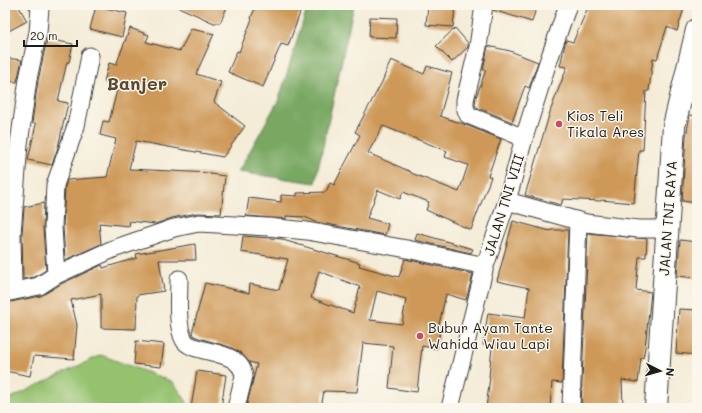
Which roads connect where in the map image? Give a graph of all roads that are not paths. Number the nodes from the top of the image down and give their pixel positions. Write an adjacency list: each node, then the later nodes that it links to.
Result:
1 (38, 5): 13 (street)
2 (484, 5): 6 (street)
3 (568, 5): 6 (street, JALAN TNI VIII)
4 (696, 36): 9 (main road, JALAN TNI RAYA)
5 (90, 56): 11 (street)
6 (524, 138): 7 (street, JALAN TNI VIII)
7 (507, 201): 8 (street); 10 (street, JALAN TNI VIII)
8 (578, 221): 9 (street); 16 (street)
9 (666, 229): 17 (main road, JALAN TNI RAYA)
10 (486, 266): 11 (street); 15 (street, JALAN TNI VIII)
11 (56, 275): 13 (street)
12 (179, 279): 14 (street)
13 (6, 293)
14 (236, 408)
15 (450, 408)
16 (570, 408)
17 (656, 408)

